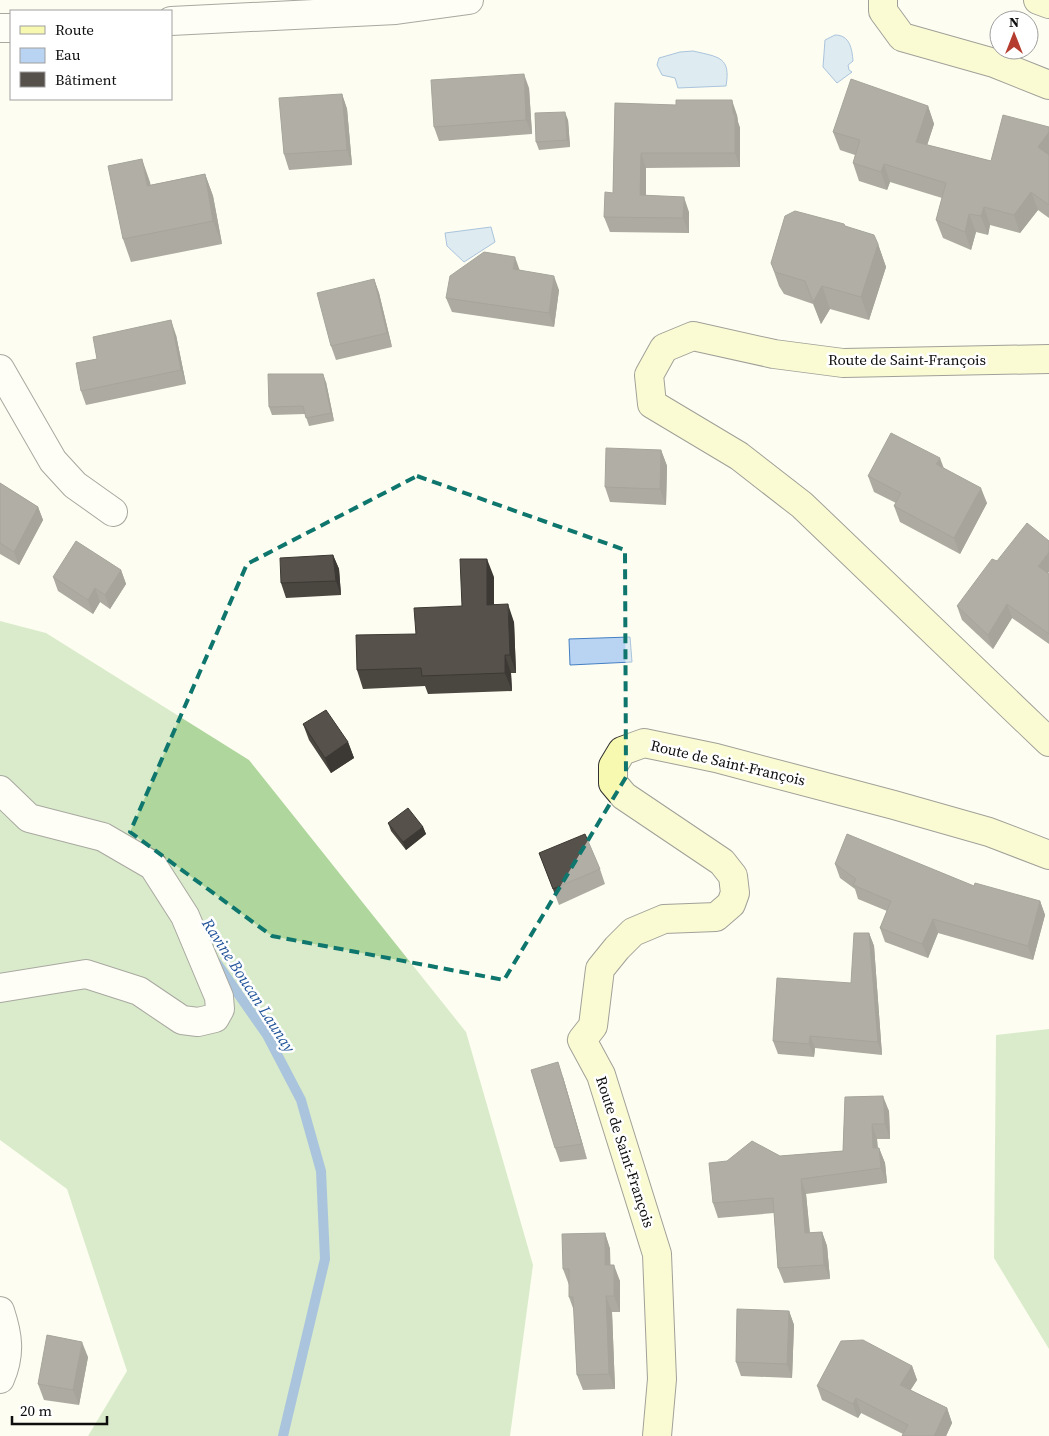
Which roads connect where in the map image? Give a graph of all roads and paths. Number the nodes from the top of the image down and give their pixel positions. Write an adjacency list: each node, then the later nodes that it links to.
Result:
1 (469, 0): 5 (street)
2 (883, 0): 6 (main road)
3 (1038, 0): 4 (main road)
4 (1049, 4)
5 (172, 20)
6 (1049, 85)
7 (1049, 359): 10 (main road, Route de Saint-François)
8 (0, 369): 9 (street)
9 (112, 512)
10 (1049, 742)
11 (0, 790): 13 (street)
12 (1049, 855): 16 (main road, Route de Saint-François)
13 (0, 988)
14 (0, 1311): 15 (street)
15 (0, 1379)
16 (657, 1436)

